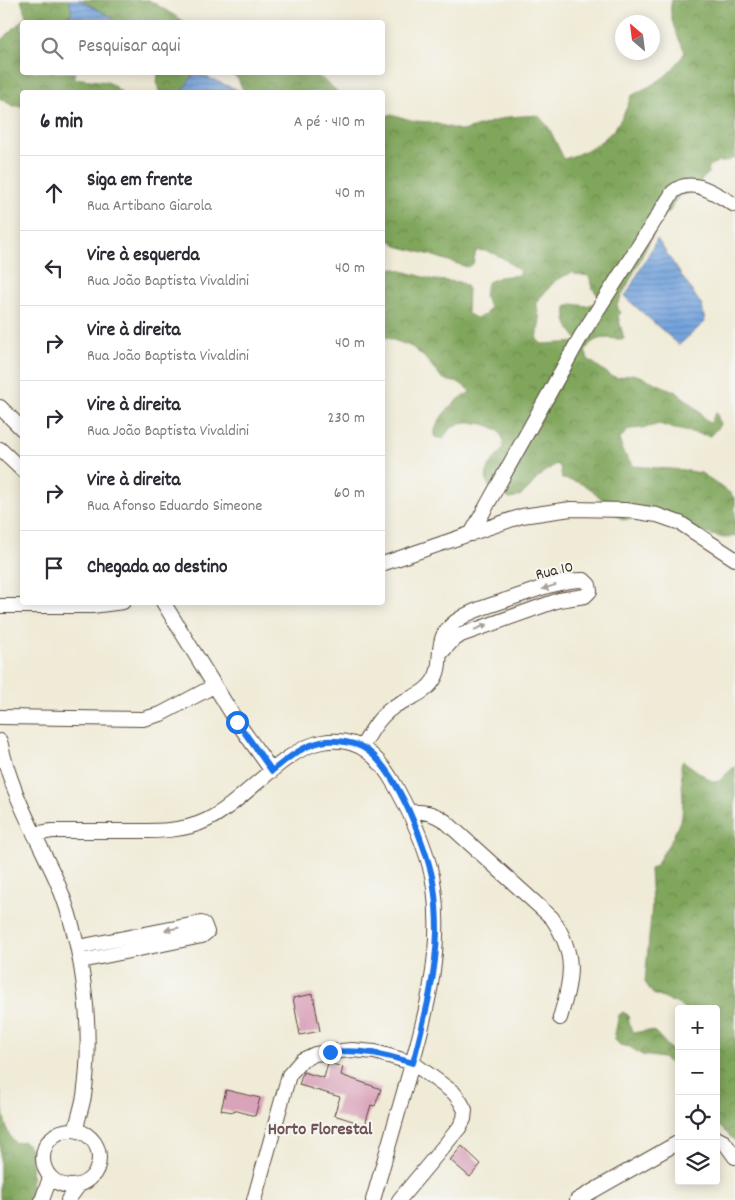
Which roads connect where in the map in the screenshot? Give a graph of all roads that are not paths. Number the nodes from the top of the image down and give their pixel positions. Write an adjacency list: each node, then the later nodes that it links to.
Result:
1 (735, 205): 6 (street)
2 (0, 407): 3 (street)
3 (20, 427)
4 (0, 449): 5 (street)
5 (20, 468)
6 (471, 534): 7 (street); 8 (street)
7 (735, 559)
8 (385, 563)
9 (100, 605): 11 (street)
10 (165, 605): 13 (street)
11 (0, 606)
12 (458, 628): 12 (street, Rua 10, one-way to 12); 16 (street, Rua 10)
13 (214, 686): 14 (street); 17 (street)
14 (0, 718)
15 (0, 741): 19 (street)
16 (362, 747): 17 (street); 18 (street)
17 (272, 771): 19 (street)
18 (410, 812): 22 (street); 23 (street)
19 (34, 834): 21 (street)
20 (202, 936): 21 (street)
21 (80, 954): 24 (street)
22 (560, 1018)
23 (413, 1063): 32 (street); 33 (street); 34 (street)
24 (76, 1129): 28 (street); 29 (street)
25 (720, 1140): 27 (street)
26 (675, 1144): 35 (street)
27 (735, 1156)
28 (50, 1178): 29 (street); 30 (street)
29 (79, 1185): 31 (street)
30 (42, 1200)
31 (68, 1200)
32 (254, 1200)
33 (373, 1200)
34 (399, 1200)
35 (577, 1200)

